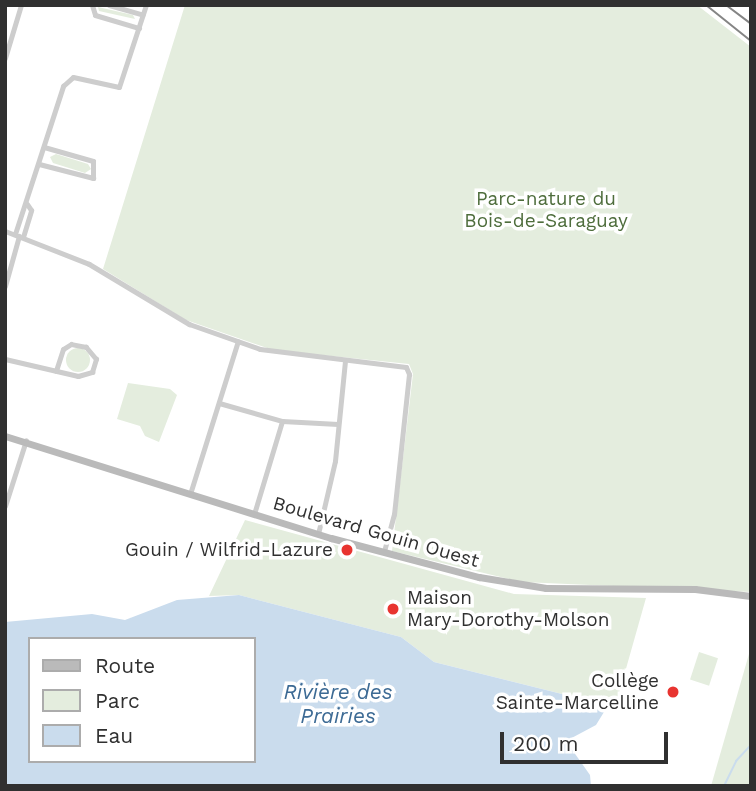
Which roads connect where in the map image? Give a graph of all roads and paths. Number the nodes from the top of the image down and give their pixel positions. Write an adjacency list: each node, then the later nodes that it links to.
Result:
1 (21, 5): 7 (street)
2 (92, 5): 6 (street)
3 (109, 5): 5 (street)
4 (146, 5): 5 (street)
5 (143, 15): 6 (street)
6 (139, 28): 9 (street)
7 (9, 34): 8 (street)
8 (5, 58)
9 (44, 147): 10 (street); 10 (street)
10 (39, 164): 12 (street)
11 (5, 231): 12 (street)
12 (19, 236): 13 (street); 14 (street)
13 (5, 286)
14 (238, 341): 16 (street); 18 (street)
15 (5, 359): 17 (street)
16 (345, 360): 20 (street); 27 (street)
17 (56, 371): 17 (street)
18 (219, 402): 19 (street); 23 (street)
19 (282, 421): 20 (street); 25 (street)
20 (338, 424): 26 (street)
21 (5, 436): 22 (street, Boulevard Gouin Ouest)
22 (26, 440): 23 (street, Boulevard Gouin Ouest); 24 (street)
23 (190, 494): 25 (street, Boulevard Gouin Ouest)
24 (5, 506)
25 (254, 514): 26 (street, Boulevard Gouin Ouest)
26 (318, 534): 27 (street, Boulevard Gouin Ouest)
27 (384, 552): 28 (street, Boulevard Gouin Ouest)
28 (751, 596)

